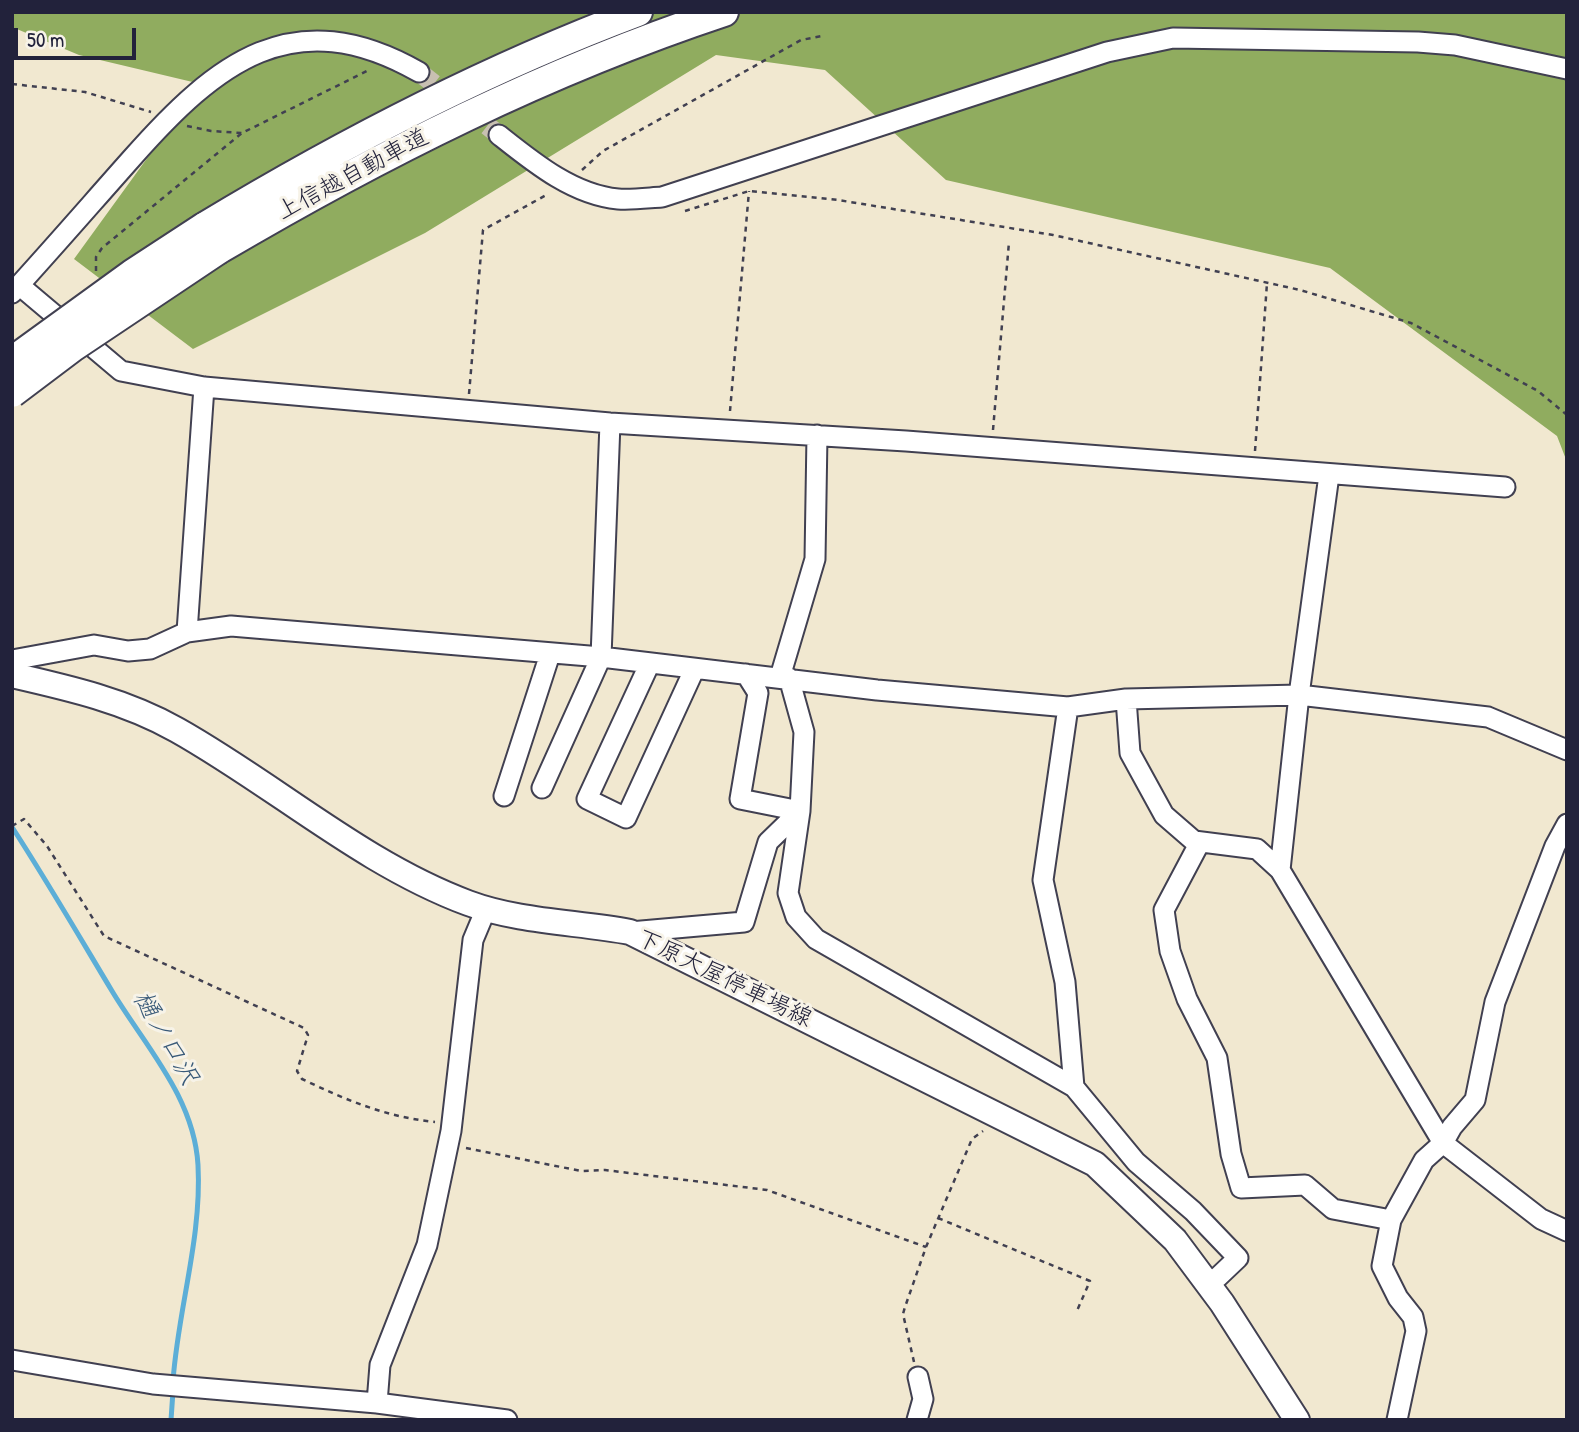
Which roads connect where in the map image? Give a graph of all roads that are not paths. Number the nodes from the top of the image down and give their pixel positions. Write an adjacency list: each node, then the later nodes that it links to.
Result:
1 (638, 12): 6 (highway, 上信越自動車道)
2 (724, 12): 6 (highway, 上信越自動車道)
3 (1567, 69): 5 (street)
4 (419, 72): 7 (street)
5 (499, 135)
6 (211, 239): 8 (highway, 上信越自動車道, bridge); 10 (highway, 上信越自動車道, bridge)
7 (16, 289): 9 (street)
8 (12, 361)
9 (204, 387): 11 (street); 15 (street)
10 (12, 393)
11 (610, 424): 12 (street); 17 (street)
12 (817, 435): 13 (street); 23 (street)
13 (1329, 475): 14 (street); 24 (street)
14 (1505, 487)
15 (187, 632): 16 (street); 18 (street)
16 (550, 654): 17 (street); 29 (street)
17 (601, 657): 19 (street); 28 (street)
18 (12, 660)
19 (649, 665): 20 (street); 20 (street)
20 (694, 670): 21 (street)
21 (746, 674): 23 (street); 30 (street)
22 (12, 675): 34 (main road, 下原大屋停車場線)
23 (785, 677): 26 (street); 30 (street)
24 (1299, 695): 25 (street); 27 (street); 33 (street)
25 (1126, 699): 26 (street); 32 (street)
26 (1068, 707): 36 (street)
27 (1567, 750)
28 (542, 788)
29 (504, 796)
30 (800, 811): 35 (street); 36 (street)
31 (1567, 824): 37 (street)
32 (1200, 842): 33 (street); 38 (street)
33 (1280, 870): 37 (street)
34 (486, 909): 35 (main road, 下原大屋停車場線); 43 (street)
35 (630, 932): 40 (main road, 下原大屋停車場線)
36 (1074, 1087): 40 (street)
37 (1443, 1143): 38 (street); 39 (street)
38 (1391, 1220): 47 (street)
39 (1567, 1231)
40 (1206, 1282): 46 (main road, 下原大屋停車場線)
41 (12, 1360): 43 (street)
42 (918, 1377): 45 (street)
43 (377, 1403): 44 (street)
44 (507, 1420)
45 (917, 1420)
46 (1297, 1420)
47 (1398, 1420)

